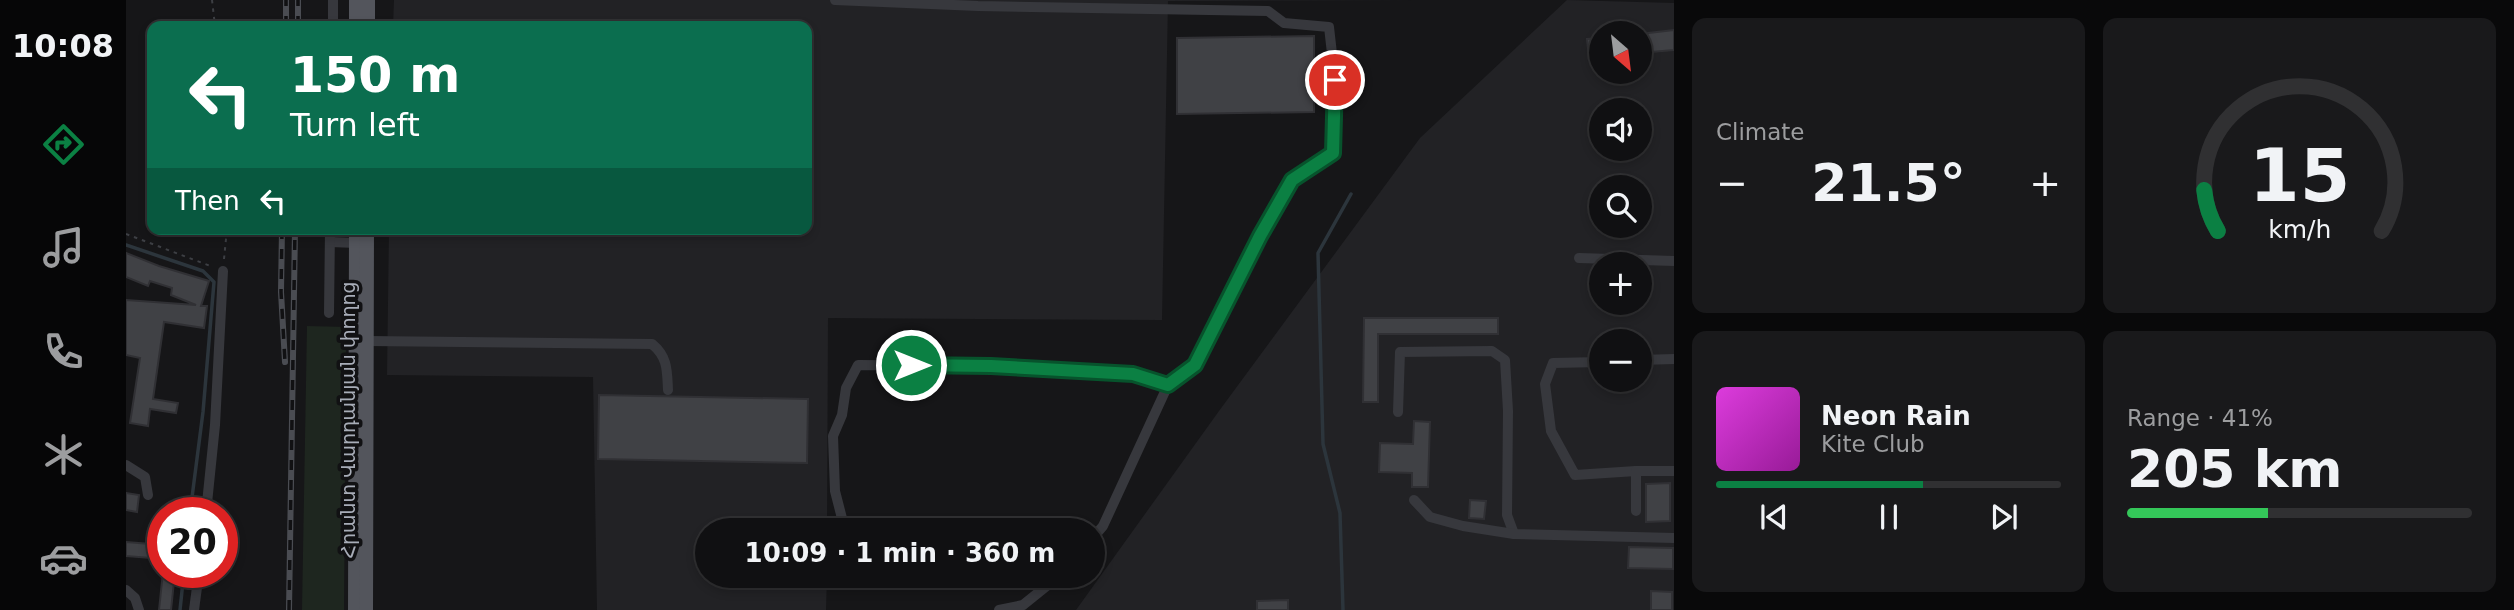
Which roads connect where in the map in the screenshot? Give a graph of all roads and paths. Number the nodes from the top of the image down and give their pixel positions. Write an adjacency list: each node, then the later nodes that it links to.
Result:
1 (212, 0): 6 (path)
2 (333, 0): 7 (street)
3 (356, 0): 8 (main road)
4 (368, 0): 9 (main road)
5 (835, 0): 24 (street)
6 (214, 21)
7 (333, 21)
8 (356, 21)
9 (368, 21)
10 (126, 233): 18 (path)
11 (226, 235): 18 (path)
12 (330, 235): 15 (street)
13 (368, 235): 20 (main road, Հրանտ Վարդանյան փողոց)
14 (356, 236): 15 (street); 43 (main road, Հրանտ Վարդանյան փողոց)
15 (330, 242): 19 (street)
16 (1579, 258): 17 (street)
17 (1674, 261)
18 (223, 271): 31 (street)
19 (330, 313)
20 (367, 341): 25 (street); 44 (main road, Հրանտ Վարդանյան փողոց)
21 (1674, 359): 22 (street)
22 (1652, 360)
23 (1589, 362): 28 (street)
24 (1168, 385): 34 (street); 35 (street)
25 (668, 390)
26 (1398, 412): 36 (street)
27 (126, 466): 30 (street)
28 (1636, 471): 29 (street); 33 (street)
29 (1674, 471)
30 (148, 495)
31 (208, 497)
32 (1414, 500): 36 (street)
33 (1636, 511)
34 (842, 518)
35 (1105, 522)
36 (1514, 534): 37 (street)
37 (1674, 538)
38 (197, 588): 42 (street)
39 (1044, 588): 45 (street)
40 (126, 590): 41 (street)
41 (139, 610)
42 (194, 610)
43 (355, 610)
44 (366, 610)
45 (999, 610)

